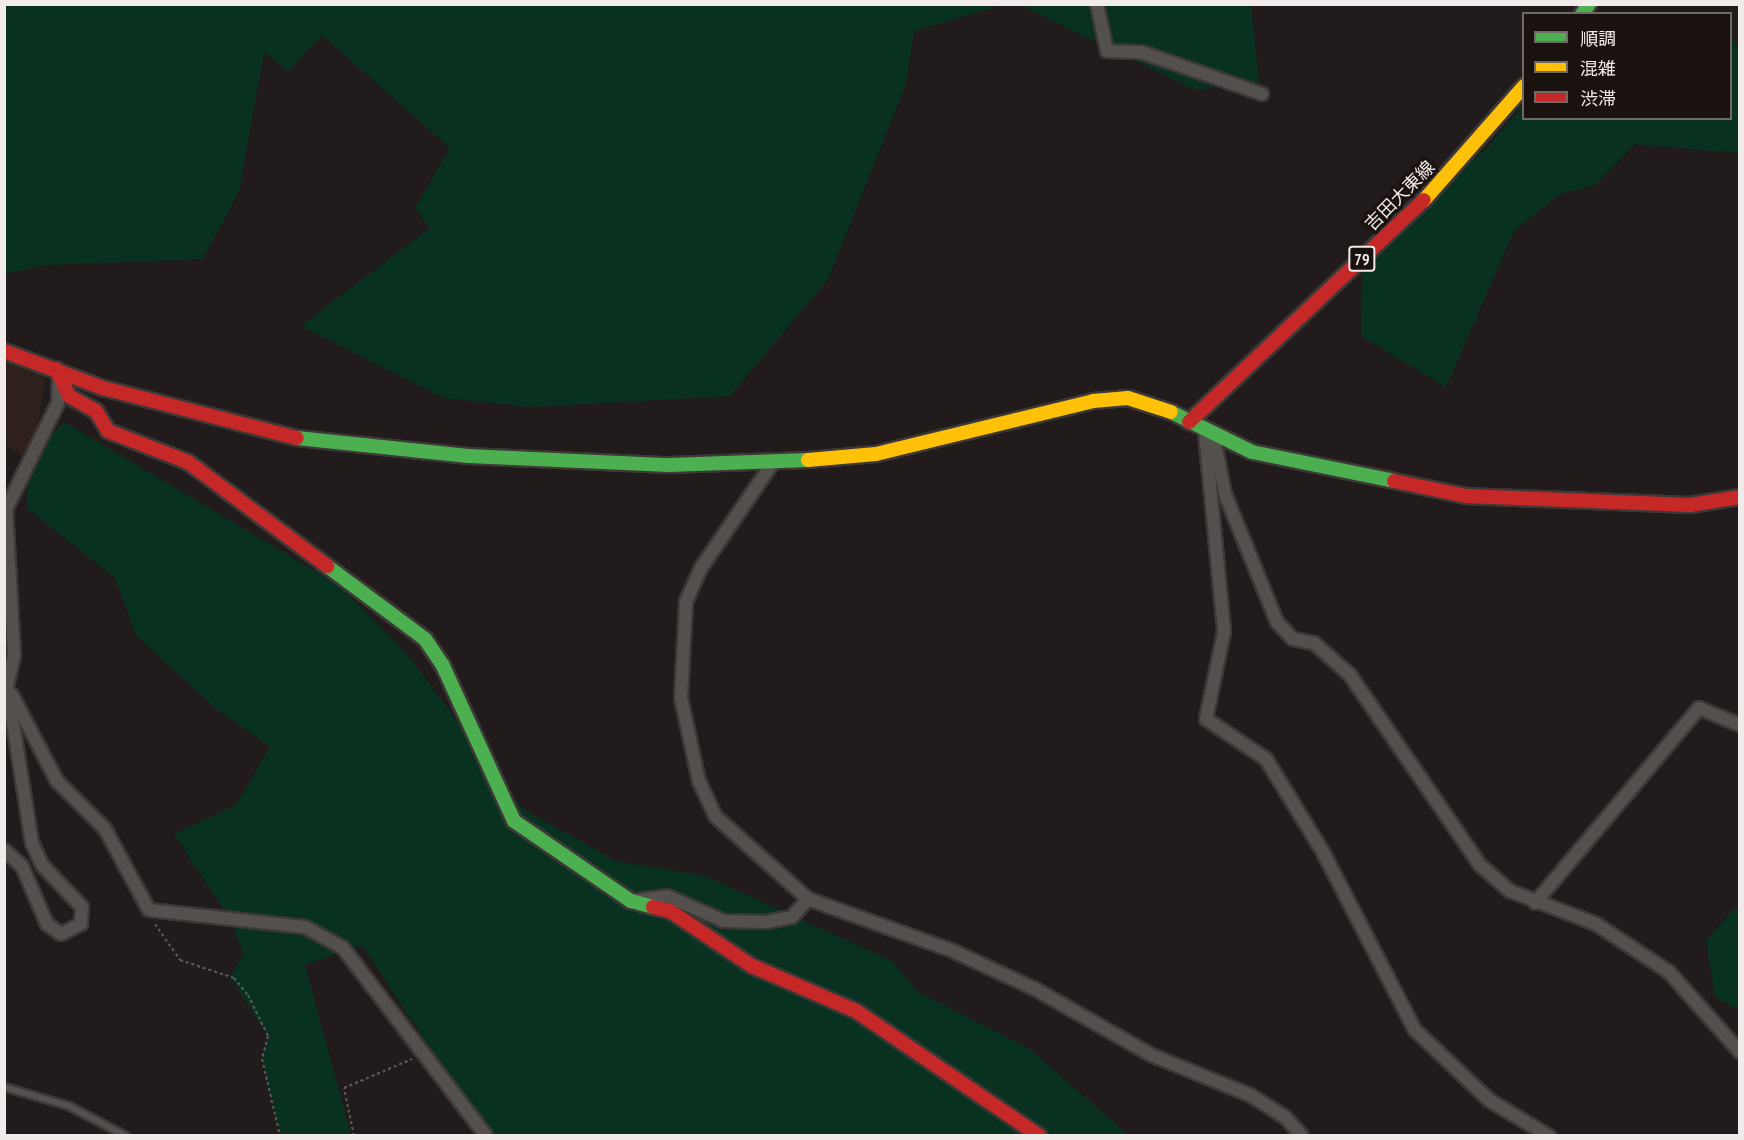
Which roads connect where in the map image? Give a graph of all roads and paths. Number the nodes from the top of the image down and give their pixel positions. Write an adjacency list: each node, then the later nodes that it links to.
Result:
1 (1097, 4): 3 (street)
2 (1522, 88): 6 (street, 吉田大東線 / 79)
3 (1262, 94)
4 (4, 351): 5 (street)
5 (56, 369): 8 (street); 10 (street); 14 (street)
6 (1189, 422): 7 (street); 8 (street)
7 (1210, 436): 9 (street); 15 (street); 26 (street)
8 (774, 461): 13 (street)
9 (1740, 497)
10 (7, 686): 12 (street); 16 (street)
11 (1740, 725): 15 (street)
12 (4, 850)
13 (808, 899): 14 (street); 25 (street)
14 (631, 901): 24 (street)
15 (1535, 903): 17 (street)
16 (149, 910): 18 (street); 21 (path)
17 (1740, 1052)
18 (425, 1053): 22 (path); 23 (street)
19 (4, 1087): 20 (lane)
20 (126, 1136)
21 (280, 1136)
22 (354, 1136)
23 (486, 1136)
24 (1038, 1136)
25 (1302, 1136)
26 (1549, 1136)

